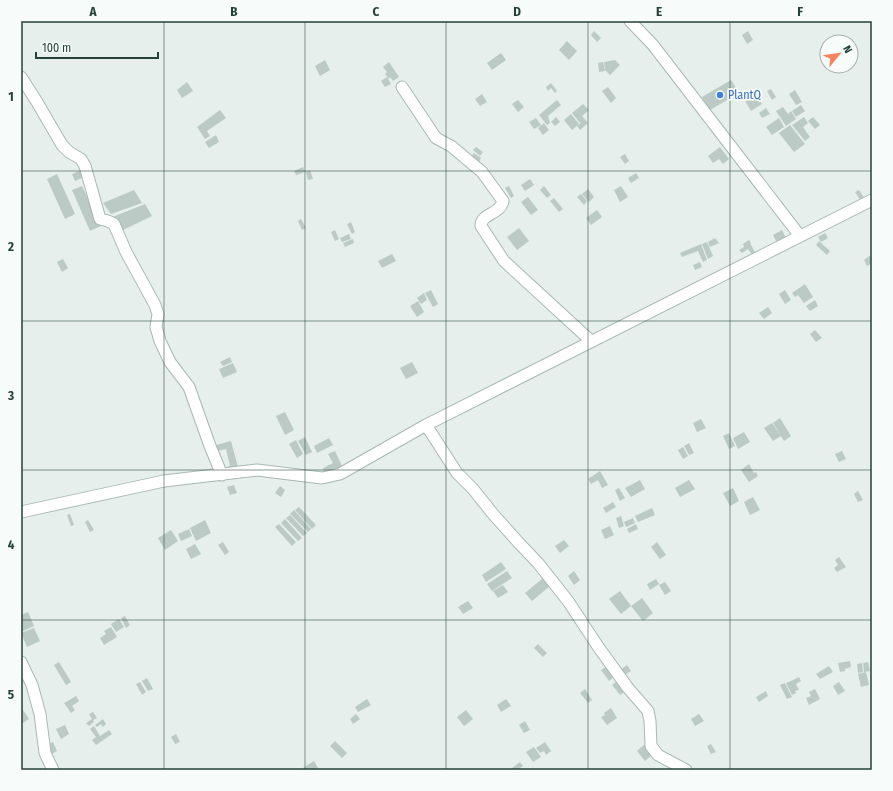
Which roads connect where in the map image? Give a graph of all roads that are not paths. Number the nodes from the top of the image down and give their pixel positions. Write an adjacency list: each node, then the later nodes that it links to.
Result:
1 (630, 21): 5 (street)
2 (21, 77): 8 (street)
3 (402, 87): 6 (street)
4 (872, 200): 5 (street)
5 (800, 236): 6 (street)
6 (591, 341): 7 (street)
7 (426, 425): 8 (street); 12 (street)
8 (222, 475): 9 (street)
9 (21, 512)
10 (21, 662): 11 (street)
11 (53, 770)
12 (686, 770)

